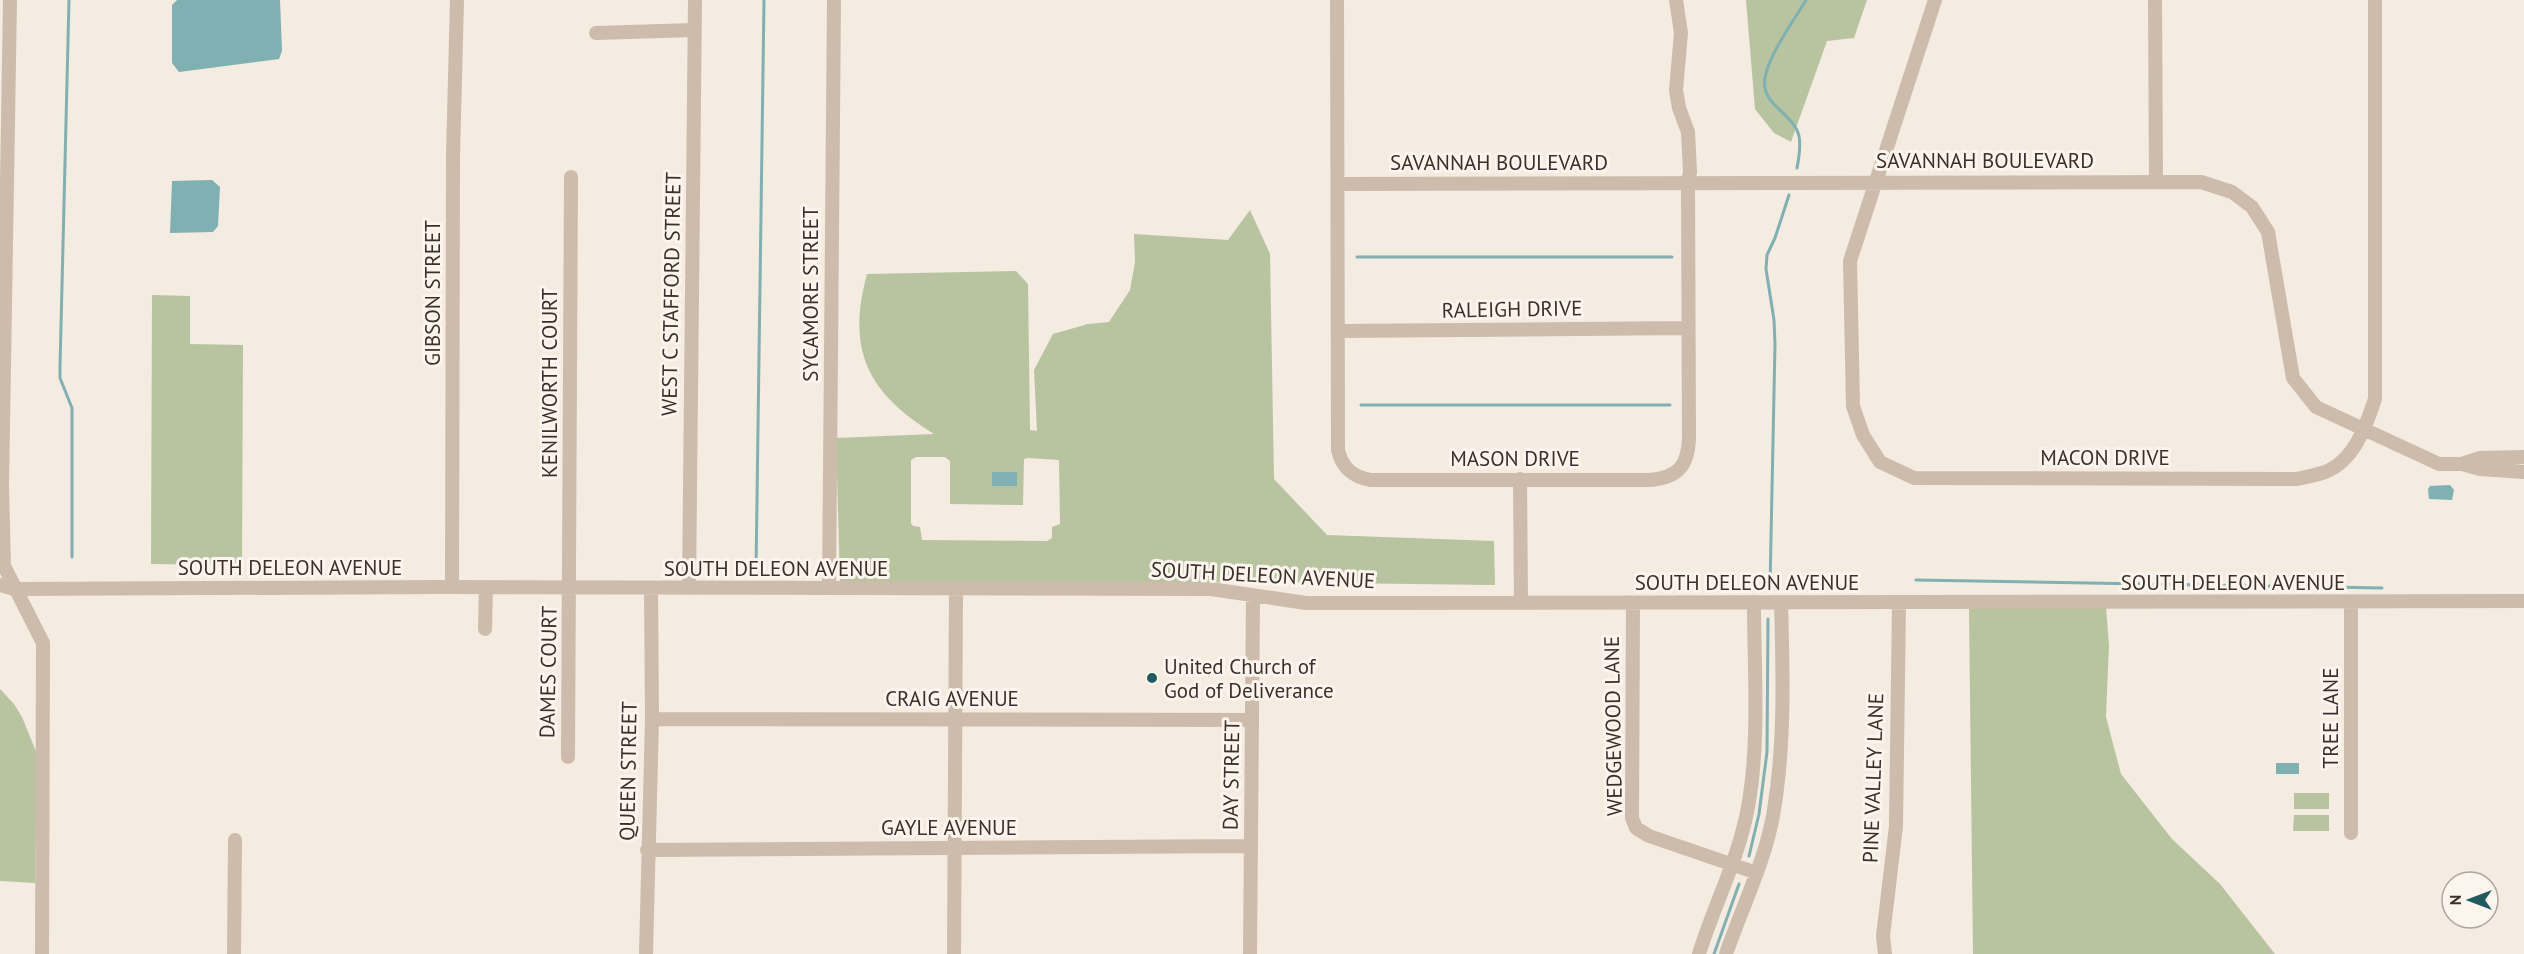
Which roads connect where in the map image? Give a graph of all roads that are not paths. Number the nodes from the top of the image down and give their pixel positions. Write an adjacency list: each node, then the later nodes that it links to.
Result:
1 (10, 0): 13 (street)
2 (457, 0): 29 (street, GIBSON STREET)
3 (695, 0): 10 (street, WEST C STAFFORD STREET)
4 (834, 0): 34 (street, SYCAMORE STREET)
5 (1337, 0): 18 (street, MASON DRIVE)
6 (1676, 0): 15 (street, MASON DRIVE)
7 (1935, 0): 17 (street, MACON DRIVE)
8 (2155, 0): 16 (street)
9 (2375, 0): 22 (street, MACON DRIVE)
10 (694, 30): 11 (street); 33 (street, WEST C STAFFORD STREET)
11 (596, 33)
12 (0, 120): 13 (street)
13 (7, 133): 21 (street)
14 (571, 177): 31 (street, KENILWORTH COURT)
15 (1688, 181): 17 (street, SAVANNAH BOULEVARD); 18 (street, SAVANNAH BOULEVARD); 19 (street, MASON DRIVE)
16 (2156, 181): 17 (street, SAVANNAH BOULEVARD); 22 (street, SAVANNAH BOULEVARD)
17 (1875, 182): 22 (street, MACON DRIVE)
18 (1338, 184): 20 (street, MASON DRIVE)
19 (1687, 328): 20 (street, RALEIGH DRIVE); 26 (street, MASON DRIVE)
20 (1338, 331): 26 (street, MASON DRIVE)
21 (2, 386): 27 (street)
22 (2364, 431): 24 (street, SAVANNAH BOULEVARD)
23 (2524, 457): 24 (street)
24 (2462, 464): 25 (street)
25 (2524, 472)
26 (1520, 479): 40 (street)
27 (1, 486): 35 (street)
28 (0, 585): 35 (street, SOUTH DELEON AVENUE)
29 (452, 587): 30 (street, SOUTH DELEON AVENUE); 35 (street, SOUTH DELEON AVENUE)
30 (486, 587): 31 (street, SOUTH DELEON AVENUE); 45 (street)
31 (570, 588): 32 (street, SOUTH DELEON AVENUE); 49 (street, DAMES COURT)
32 (651, 588): 33 (street, SOUTH DELEON AVENUE); 46 (street, QUEEN STREET)
33 (689, 588): 34 (street, SOUTH DELEON AVENUE)
34 (829, 588): 36 (street, SOUTH DELEON AVENUE)
35 (14, 590): 57 (street)
36 (956, 590): 37 (street, SOUTH DELEON AVENUE); 47 (street)
37 (1253, 597): 40 (street, SOUTH DELEON AVENUE); 48 (street, DAY STREET)
38 (1754, 602): 41 (street, SOUTH DELEON AVENUE); 42 (street, SOUTH DELEON AVENUE); 55 (street)
39 (2524, 602): 44 (street, SOUTH DELEON AVENUE)
40 (1521, 603): 41 (street, SOUTH DELEON AVENUE)
41 (1633, 603): 55 (street, WEDGEWOOD LANE)
42 (1781, 603): 43 (street, SOUTH DELEON AVENUE); 56 (street)
43 (1899, 603): 44 (street, SOUTH DELEON AVENUE); 64 (street, PINE VALLEY LANE)
44 (2351, 603): 50 (street, TREE LANE)
45 (485, 629)
46 (652, 719): 47 (street, CRAIG AVENUE); 54 (street, QUEEN STREET)
47 (955, 719): 48 (street, CRAIG AVENUE); 53 (street)
48 (1252, 720): 52 (street, DAY STREET)
49 (568, 757)
50 (2351, 833)
51 (235, 840): 58 (street)
52 (1251, 846): 53 (street, GAYLE AVENUE); 61 (street, DAY STREET)
53 (954, 849): 54 (street, GAYLE AVENUE); 60 (street)
54 (647, 850): 59 (street, QUEEN STREET)
55 (1732, 864): 56 (street, WEDGEWOOD LANE); 62 (street)
56 (1756, 873): 63 (street)
57 (42, 954)
58 (234, 954)
59 (646, 954)
60 (954, 954)
61 (1250, 954)
62 (1699, 954)
63 (1726, 954)
64 (1885, 954)

